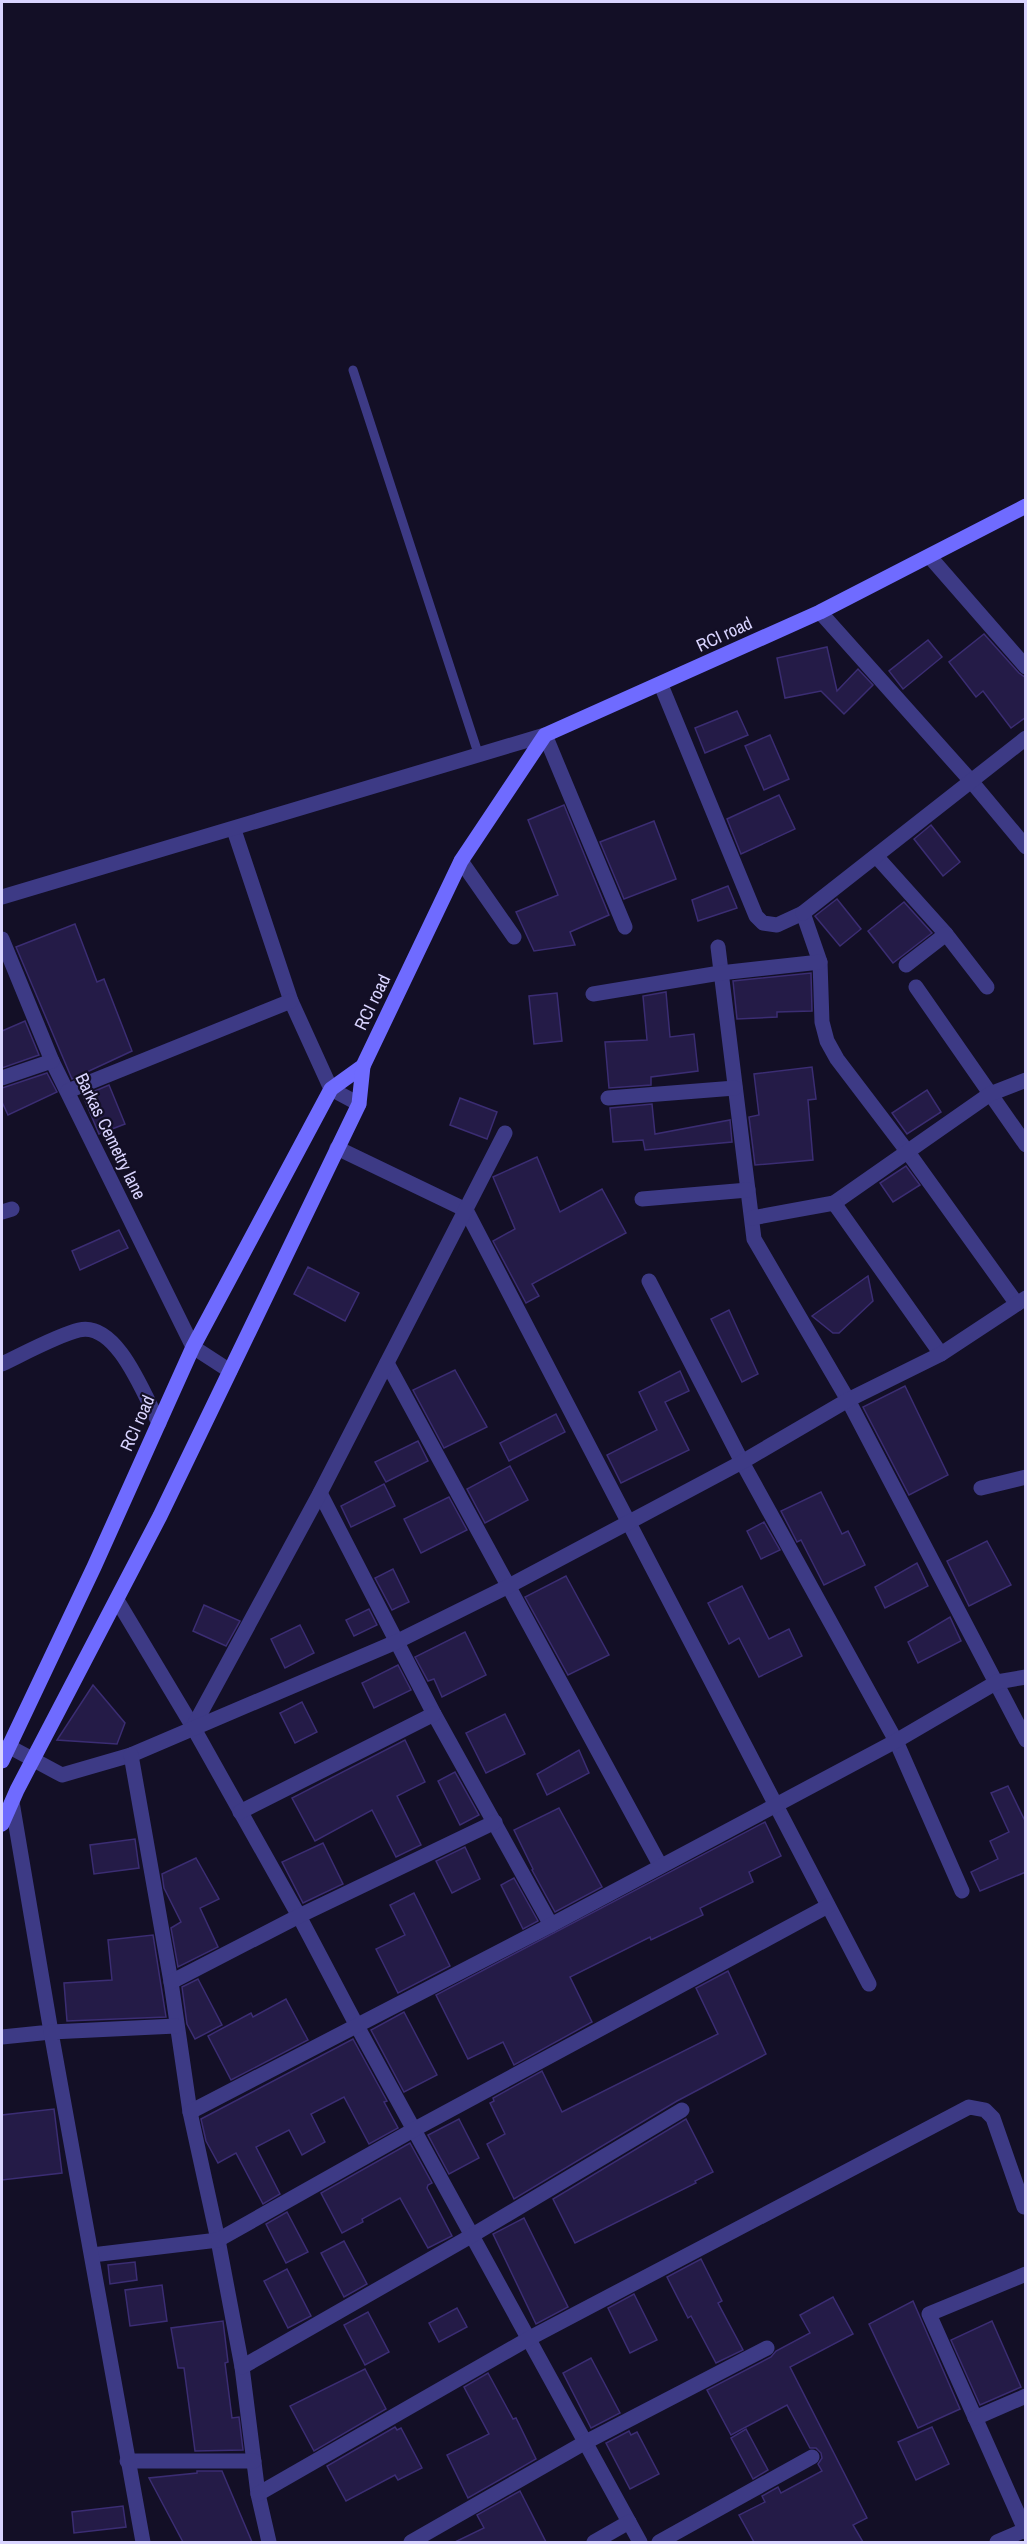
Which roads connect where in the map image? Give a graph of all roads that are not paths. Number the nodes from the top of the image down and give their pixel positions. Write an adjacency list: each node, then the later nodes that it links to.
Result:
1 (353, 370): 9 (lane)
2 (1026, 506): 3 (street, RCI road)
3 (930, 557): 4 (street, RCI road); 5 (street)
4 (820, 612): 6 (street, RCI road); 10 (street)
5 (1026, 667)
6 (662, 685): 7 (street, RCI road); 16 (street)
7 (545, 735): 9 (street); 14 (street, RCI road); 17 (street)
8 (1026, 738): 10 (street)
9 (479, 756): 11 (street)
10 (971, 781): 12 (street); 13 (street)
11 (234, 830): 15 (street); 28 (street)
12 (1026, 847)
13 (876, 856): 16 (street); 18 (street)
14 (461, 861): 19 (street); 30 (street, RCI road)
15 (2, 897)
16 (803, 913): 22 (street)
17 (625, 927)
18 (946, 934): 23 (street); 26 (street)
19 (514, 937)
20 (2, 939): 29 (street, Barkas Cemetry lane)
21 (718, 947): 24 (street)
22 (820, 962): 24 (street); 42 (street)
23 (906, 965)
24 (720, 973): 27 (street); 33 (street)
25 (916, 987): 36 (street)
26 (987, 987)
27 (593, 994)
28 (291, 1000): 34 (street); 35 (street)
29 (52, 1061): 31 (street); 35 (street, Barkas Cemetry lane)
30 (363, 1066): 34 (street, RCI road); 38 (street)
31 (2, 1078)
32 (1026, 1080): 36 (street)
33 (735, 1088): 37 (street); 43 (street)
34 (331, 1089): 38 (street); 50 (street, RCI road)
35 (68, 1091): 50 (street, Barkas Cemetry lane)
36 (990, 1094): 40 (street); 42 (street)
37 (608, 1098)
38 (359, 1104): 41 (street)
39 (505, 1132): 46 (street)
40 (1026, 1145)
41 (337, 1148): 46 (street); 54 (street)
42 (907, 1151): 45 (street); 49 (street)
43 (748, 1190): 44 (street); 47 (street)
44 (642, 1199)
45 (834, 1203): 47 (street); 51 (street)
46 (466, 1210): 52 (street); 61 (street)
47 (752, 1218): 55 (street)
48 (650, 1281): 57 (street)
49 (1022, 1301): 51 (street)
50 (193, 1347): 54 (street); 56 (street, RCI road)
51 (941, 1354): 55 (street)
52 (387, 1363): 60 (street); 62 (street)
53 (2, 1364): 56 (street)
54 (230, 1371): 63 (street)
55 (848, 1400): 57 (street); 66 (street)
56 (159, 1422): 71 (street, RCI road)
57 (742, 1462): 61 (street); 70 (street)
58 (1026, 1477): 59 (street)
59 (981, 1488)
60 (320, 1492): 64 (street); 68 (street)
61 (628, 1522): 62 (street); 76 (street)
62 (509, 1586): 64 (street); 80 (street)
63 (117, 1600): 68 (street); 73 (street)
64 (396, 1642): 67 (street); 68 (street)
65 (1026, 1677): 66 (street)
66 (997, 1682): 69 (street); 70 (street)
67 (434, 1714): 77 (street); 78 (street)
68 (193, 1727): 72 (street); 77 (street)
69 (1026, 1740)
70 (896, 1741): 76 (street); 81 (street)
71 (8, 1746): 73 (street); 74 (street, RCI road)
72 (131, 1755): 73 (street); 85 (street)
73 (33, 1760): 75 (street)
74 (2, 1761)
75 (12, 1802): 79 (street); 89 (street)
76 (776, 1805): 80 (street); 82 (street)
77 (240, 1812): 83 (street)
78 (495, 1821): 83 (street); 84 (street)
79 (2, 1824)
80 (660, 1865): 84 (street)
81 (962, 1892)
82 (828, 1906): 86 (street); 93 (street)
83 (299, 1916): 85 (street); 88 (street)
84 (551, 1925): 88 (street)
85 (171, 1982): 87 (street)
86 (869, 1984)
87 (176, 2026): 89 (street); 92 (street)
88 (357, 2026): 92 (street); 93 (street)
89 (51, 2032): 90 (street); 97 (street)
90 (2, 2037)
91 (682, 2110): 95 (street)
92 (190, 2112): 96 (street)
93 (415, 2129): 95 (street); 96 (street)
94 (1024, 2206): 99 (street)
95 (471, 2236): 99 (street); 101 (street)
96 (218, 2240): 97 (street); 101 (street)
97 (92, 2254): 106 (street)
98 (1026, 2274): 103 (street)
99 (530, 2338): 104 (street); 108 (street)
100 (767, 2348): 104 (street)
101 (242, 2367): 107 (street)
102 (1026, 2397): 103 (street)
103 (975, 2418): 110 (street)
104 (584, 2442): 109 (street); 113 (street)
105 (812, 2457): 116 (street)
106 (128, 2461): 107 (street); 111 (street)
107 (254, 2462): 108 (street)
108 (258, 2494): 112 (street)
109 (629, 2522): 114 (street); 115 (street)
110 (1024, 2524): 117 (street)
111 (142, 2542)
112 (269, 2542)
113 (411, 2542)
114 (594, 2542)
115 (640, 2542)
116 (658, 2542)
117 (997, 2542)

